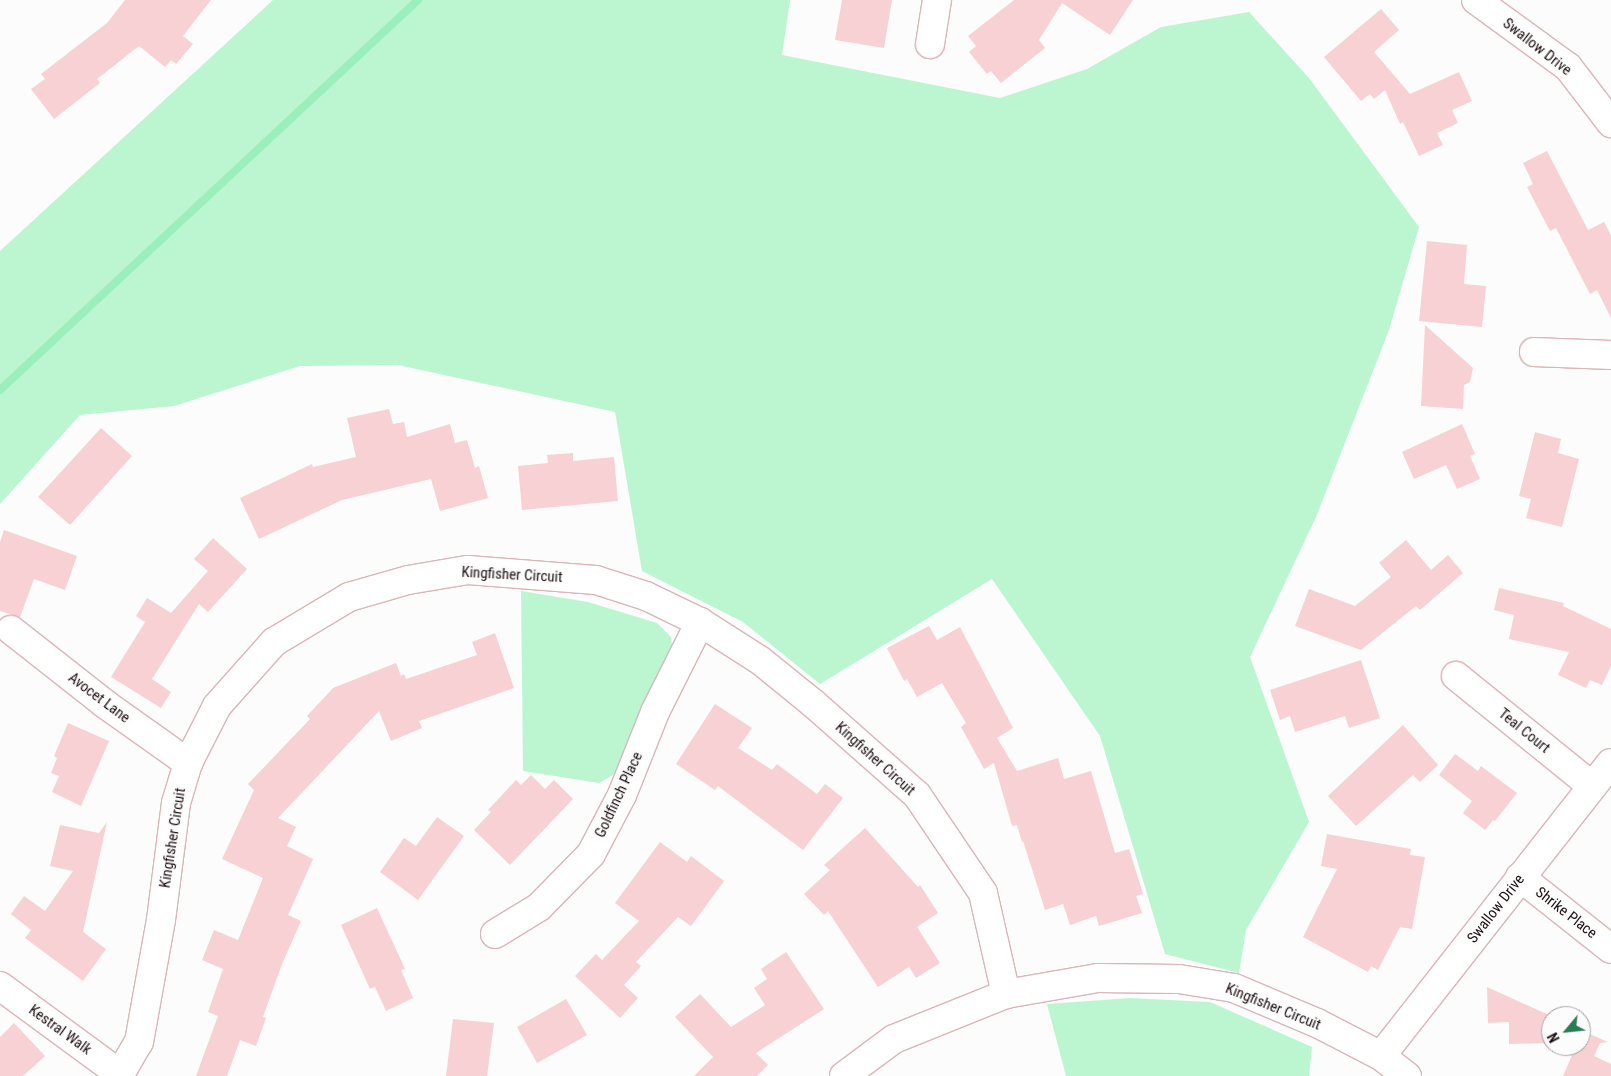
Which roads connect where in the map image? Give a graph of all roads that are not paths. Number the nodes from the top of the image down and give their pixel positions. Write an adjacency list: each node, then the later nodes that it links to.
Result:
1 (937, 0): 3 (street)
2 (1476, 0): 4 (street, Swallow Drive)
3 (930, 44)
4 (1611, 123)
5 (1534, 352): 6 (street)
6 (1611, 355)
7 (700, 622): 11 (street, Kingfisher Circuit); 14 (street, Goldfinch Place); 17 (street, Kingfisher Circuit)
8 (11, 630): 11 (street, Avocet Lane)
9 (1456, 676): 12 (street, Teal Court)
10 (1611, 762): 12 (street, Swallow Drive)
11 (188, 763): 19 (street, Kingfisher Circuit)
12 (1592, 786): 13 (street, Swallow Drive)
13 (1520, 877): 15 (street, Shrike Place); 18 (street, Swallow Drive)
14 (496, 934)
15 (1611, 949)
16 (0, 986): 19 (street, Kestral Walk)
17 (1006, 994): 18 (street, Kingfisher Circuit); 20 (street, Kingfisher Circuit)
18 (1381, 1056): 21 (street, Kingfisher Circuit)
19 (119, 1075)
20 (844, 1076)
21 (1407, 1076)

